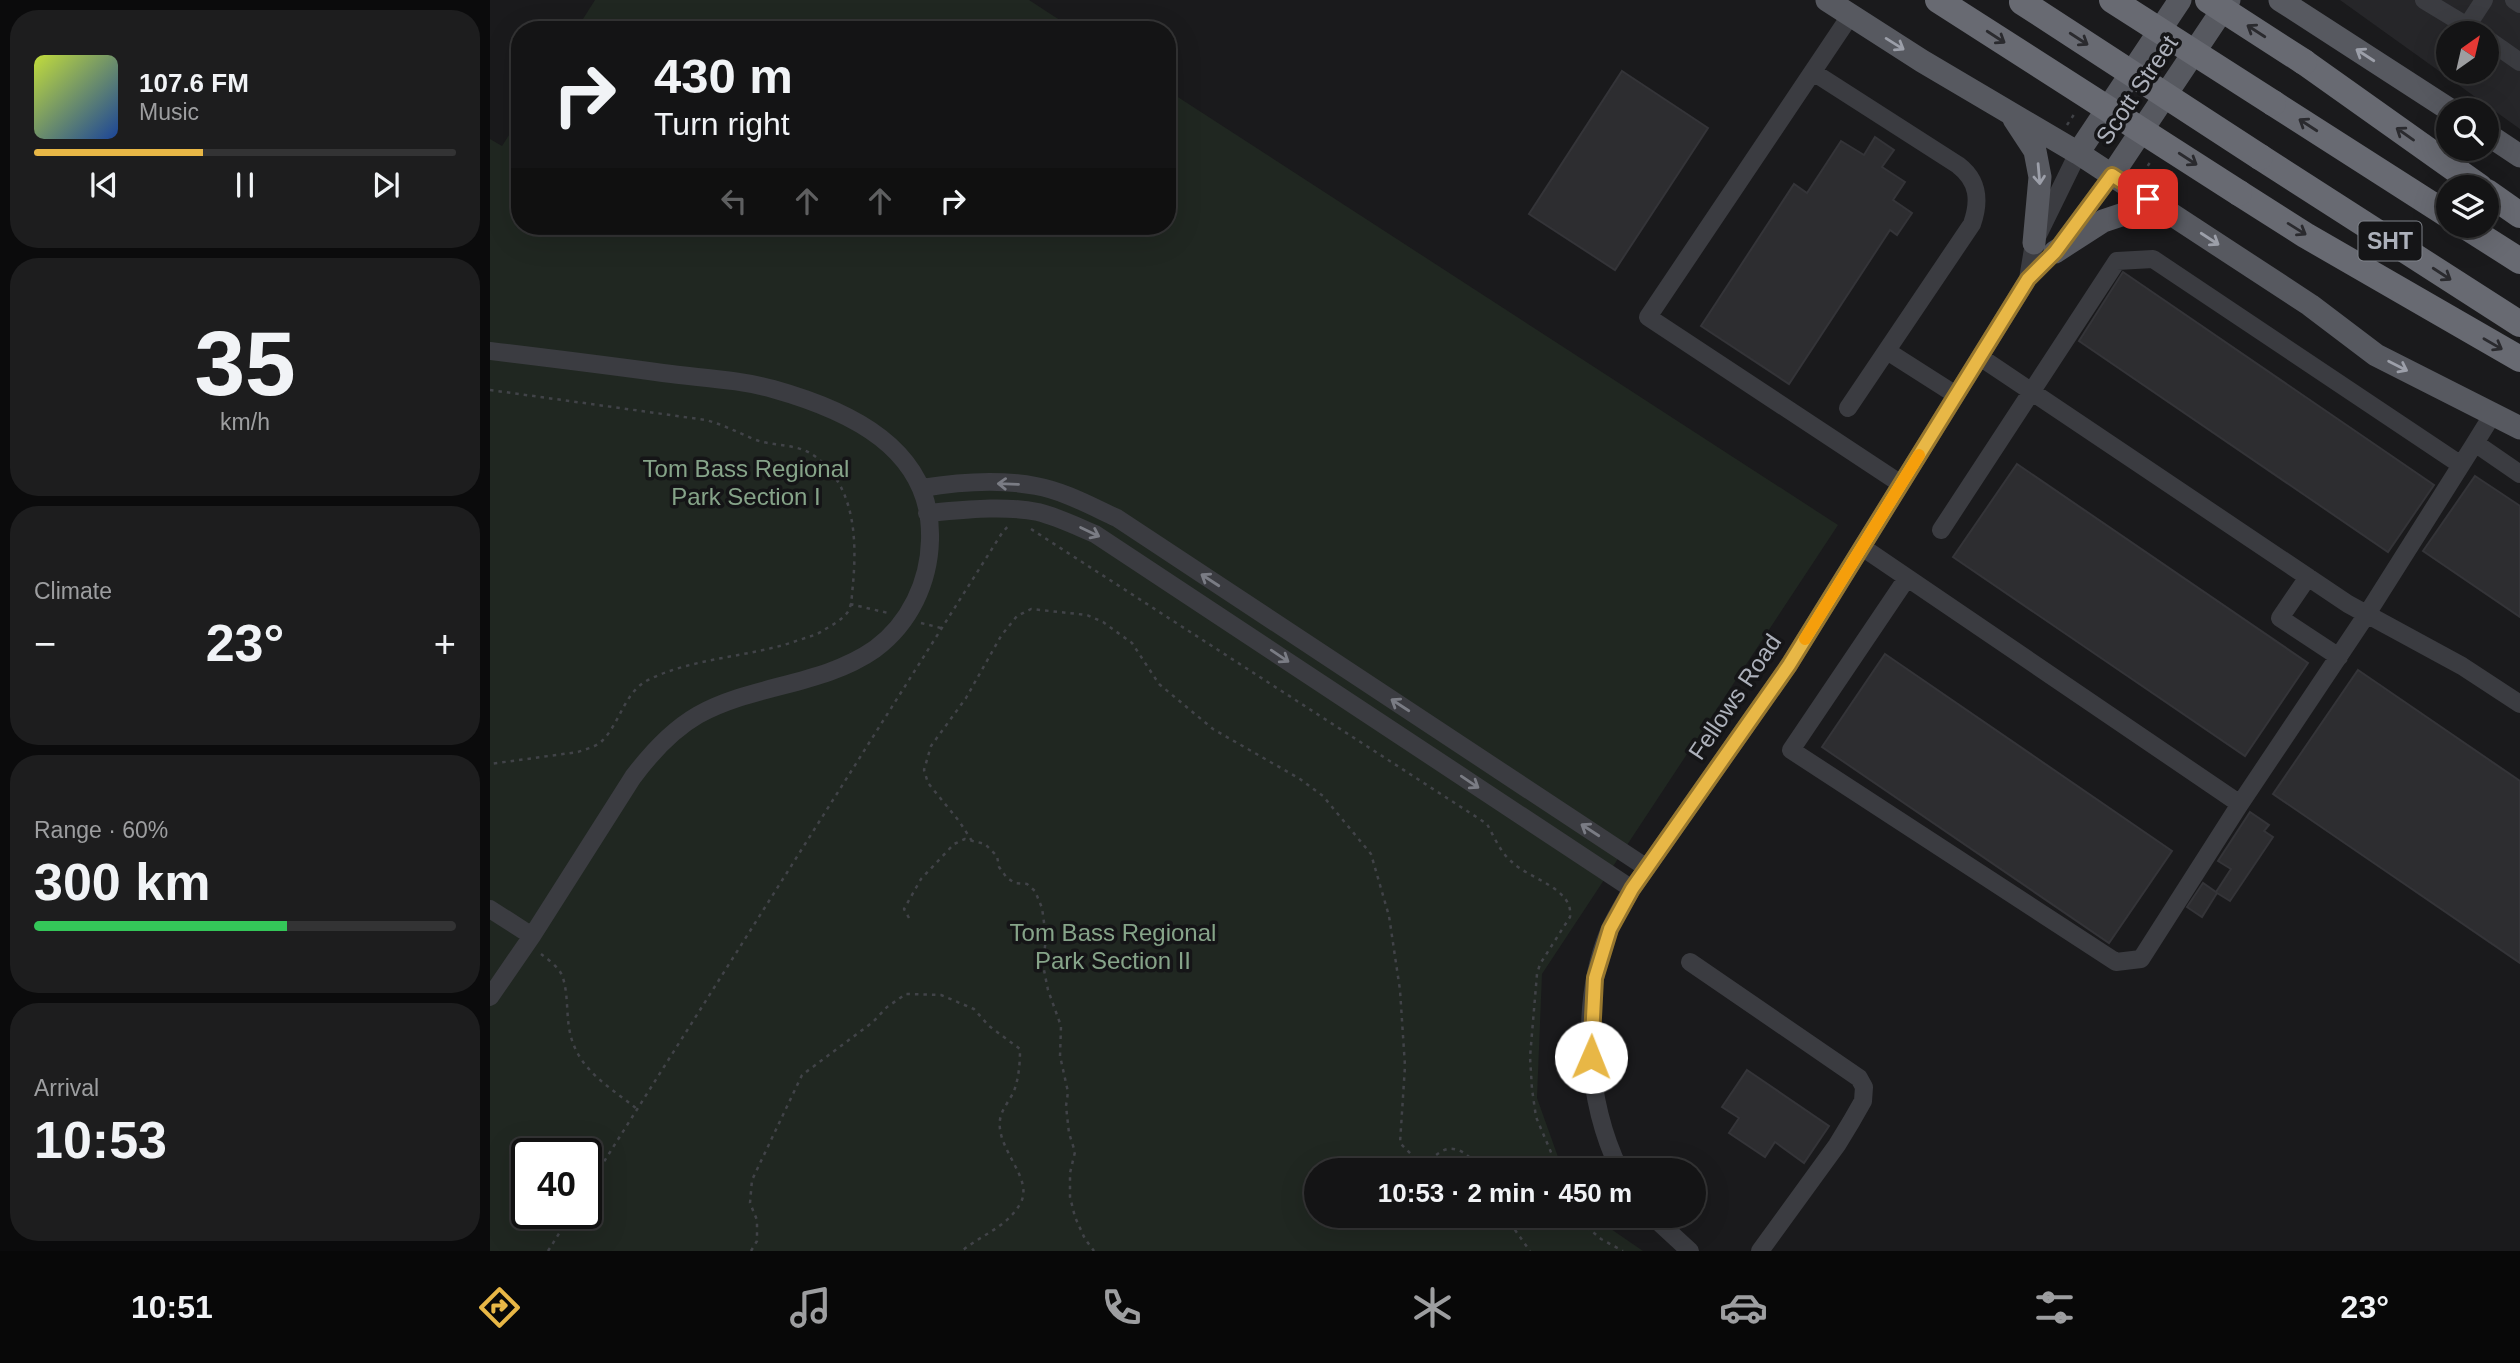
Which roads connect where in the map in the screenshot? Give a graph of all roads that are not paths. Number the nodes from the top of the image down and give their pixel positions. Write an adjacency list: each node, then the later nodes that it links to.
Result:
1 (1827, 0): 14 (main road)
2 (1938, 0): 40 (highway, one-way to 40, bridge)
3 (2112, 0): 28 (highway, SHT, one-way to 3, bridge)
4 (2180, 0): 23 (main road, Scott Street)
5 (2208, 0): 26 (highway, one-way to 5, bridge)
6 (2229, 0): 25 (main road, Scott Street)
7 (2280, 0): 13 (main road)
8 (2424, 0): 15 (street)
9 (2484, 0): 16 (street)
10 (2514, 0): 12 (street)
11 (2021, 1): 36 (highway, SHT, one-way to 36, bridge)
12 (2520, 4)
13 (2302, 9): 20 (main road, one-way to 13)
14 (1850, 16): 19 (street); 21 (main road, one-way to 21)
15 (2459, 21)
16 (2475, 21)
17 (2499, 47): 18 (street)
18 (2520, 62)
19 (1813, 72): 38 (street); 49 (street)
20 (2436, 100)
21 (2011, 113): 23 (main road); 32 (main road, one-way to 32)
22 (2499, 142): 24 (main road)
23 (2078, 153): 25 (main road); 32 (street, Fellows Road)
24 (2520, 156)
25 (2112, 175): 29 (main road); 33 (street, Fellows Road)
26 (2463, 175)
27 (2499, 200): 30 (highway)
28 (2436, 207)
29 (2165, 210): 33 (main road); 44 (main road, one-way to 44)
30 (2520, 215)
31 (2484, 238): 34 (highway)
32 (2034, 243): 35 (street, Fellows Road)
33 (2055, 252): 35 (street, Fellows Road)
34 (2520, 261)
35 (2028, 279): 39 (street, Fellows Road)
36 (2520, 324)
37 (490, 351): 50 (street)
38 (1887, 351): 42 (street); 43 (street)
39 (1980, 357): 41 (street); 42 (street, Fellows Road)
40 (2520, 359)
41 (2030, 391): 47 (street); 53 (street); 56 (street)
42 (1956, 395): 49 (street, Fellows Road)
43 (1848, 408)
44 (2493, 414): 45 (main road); 46 (street)
45 (2520, 428)
46 (2475, 443): 47 (street); 48 (street)
47 (2461, 466): 58 (street)
48 (2520, 474)
49 (1901, 484): 55 (street, Fellows Road)
50 (922, 488): 51 (street); 52 (street, one-way to 50)
51 (927, 513): 54 (street, one-way to 54); 67 (street)
52 (1130, 527): 54 (street); 60 (street, one-way to 52)
53 (1941, 530)
54 (1117, 547): 62 (street, one-way to 62)
55 (1861, 547): 57 (street); 64 (street, Fellows Road)
56 (2308, 577): 58 (street); 59 (street)
57 (1907, 578): 63 (street); 63 (street)
58 (2367, 614): 59 (street); 61 (street)
59 (2339, 657): 63 (street)
60 (1375, 688): 62 (street); 64 (street, one-way to 60)
61 (2520, 704)
62 (1360, 709): 65 (street, one-way to 65)
63 (2240, 804)
64 (1647, 867): 65 (street, Fellows Road)
65 (1632, 889): 70 (street, Fellows Road)
66 (490, 909): 67 (street)
67 (529, 940): 69 (street)
68 (1690, 962): 73 (street)
69 (490, 998)
70 (1615, 1158)
71 (1665, 1228): 72 (street)
72 (1690, 1251)
73 (1760, 1251)

